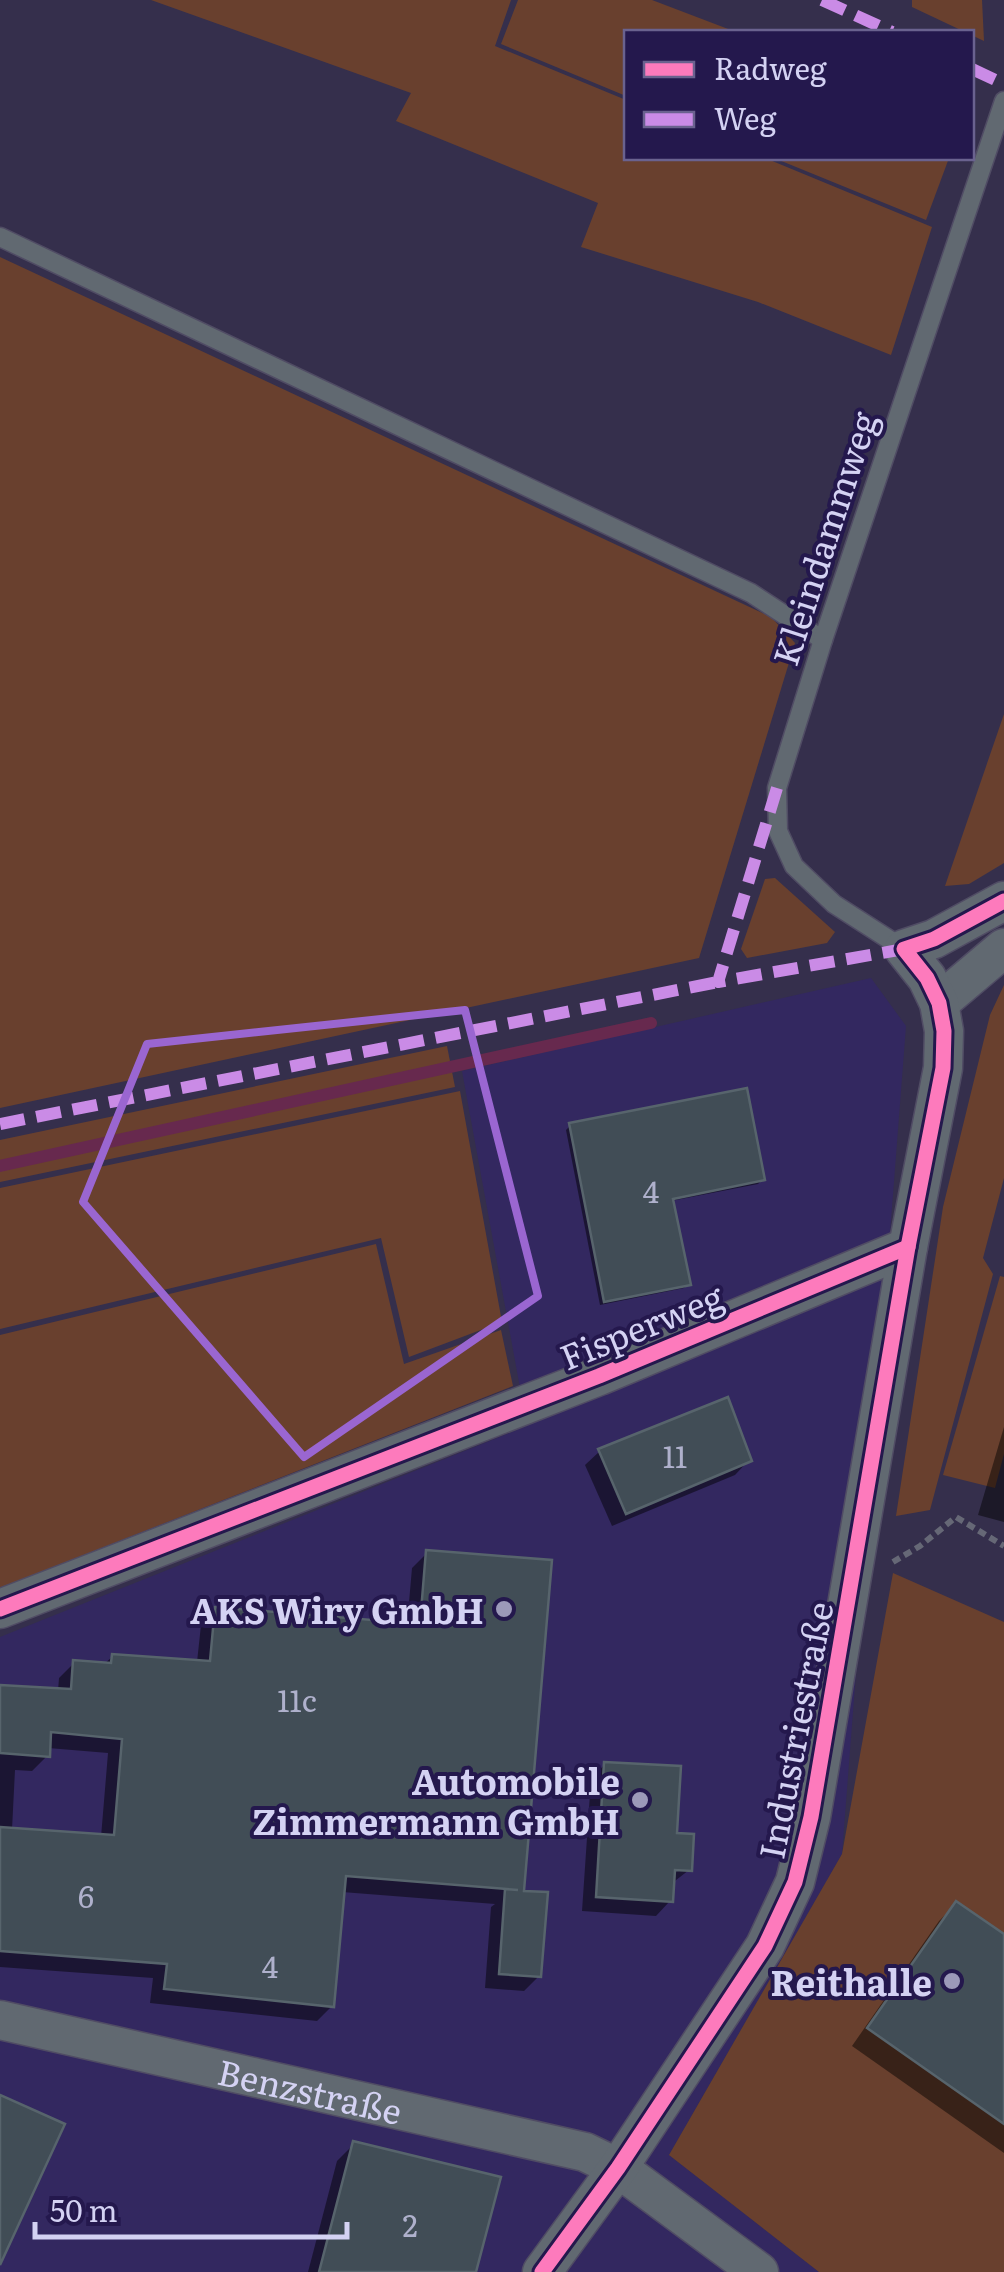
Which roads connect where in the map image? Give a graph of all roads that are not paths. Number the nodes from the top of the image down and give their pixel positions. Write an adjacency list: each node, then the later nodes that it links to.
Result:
1 (1004, 101): 3 (lane, Kleindammweg)
2 (0, 237): 3 (lane)
3 (823, 640): 6 (lane, Kleindammweg)
4 (1004, 901): 6 (street)
5 (1004, 948): 7 (street)
6 (904, 949): 7 (street)
7 (939, 1004): 8 (street)
8 (908, 1248): 9 (street, Fisperweg); 11 (street, Industriestraße)
9 (0, 1608)
10 (0, 2020): 11 (street, Benzstraße)
11 (618, 2168): 12 (street, Industriestraße); 13 (street, Benzstraße)
12 (542, 2272)
13 (759, 2272)

